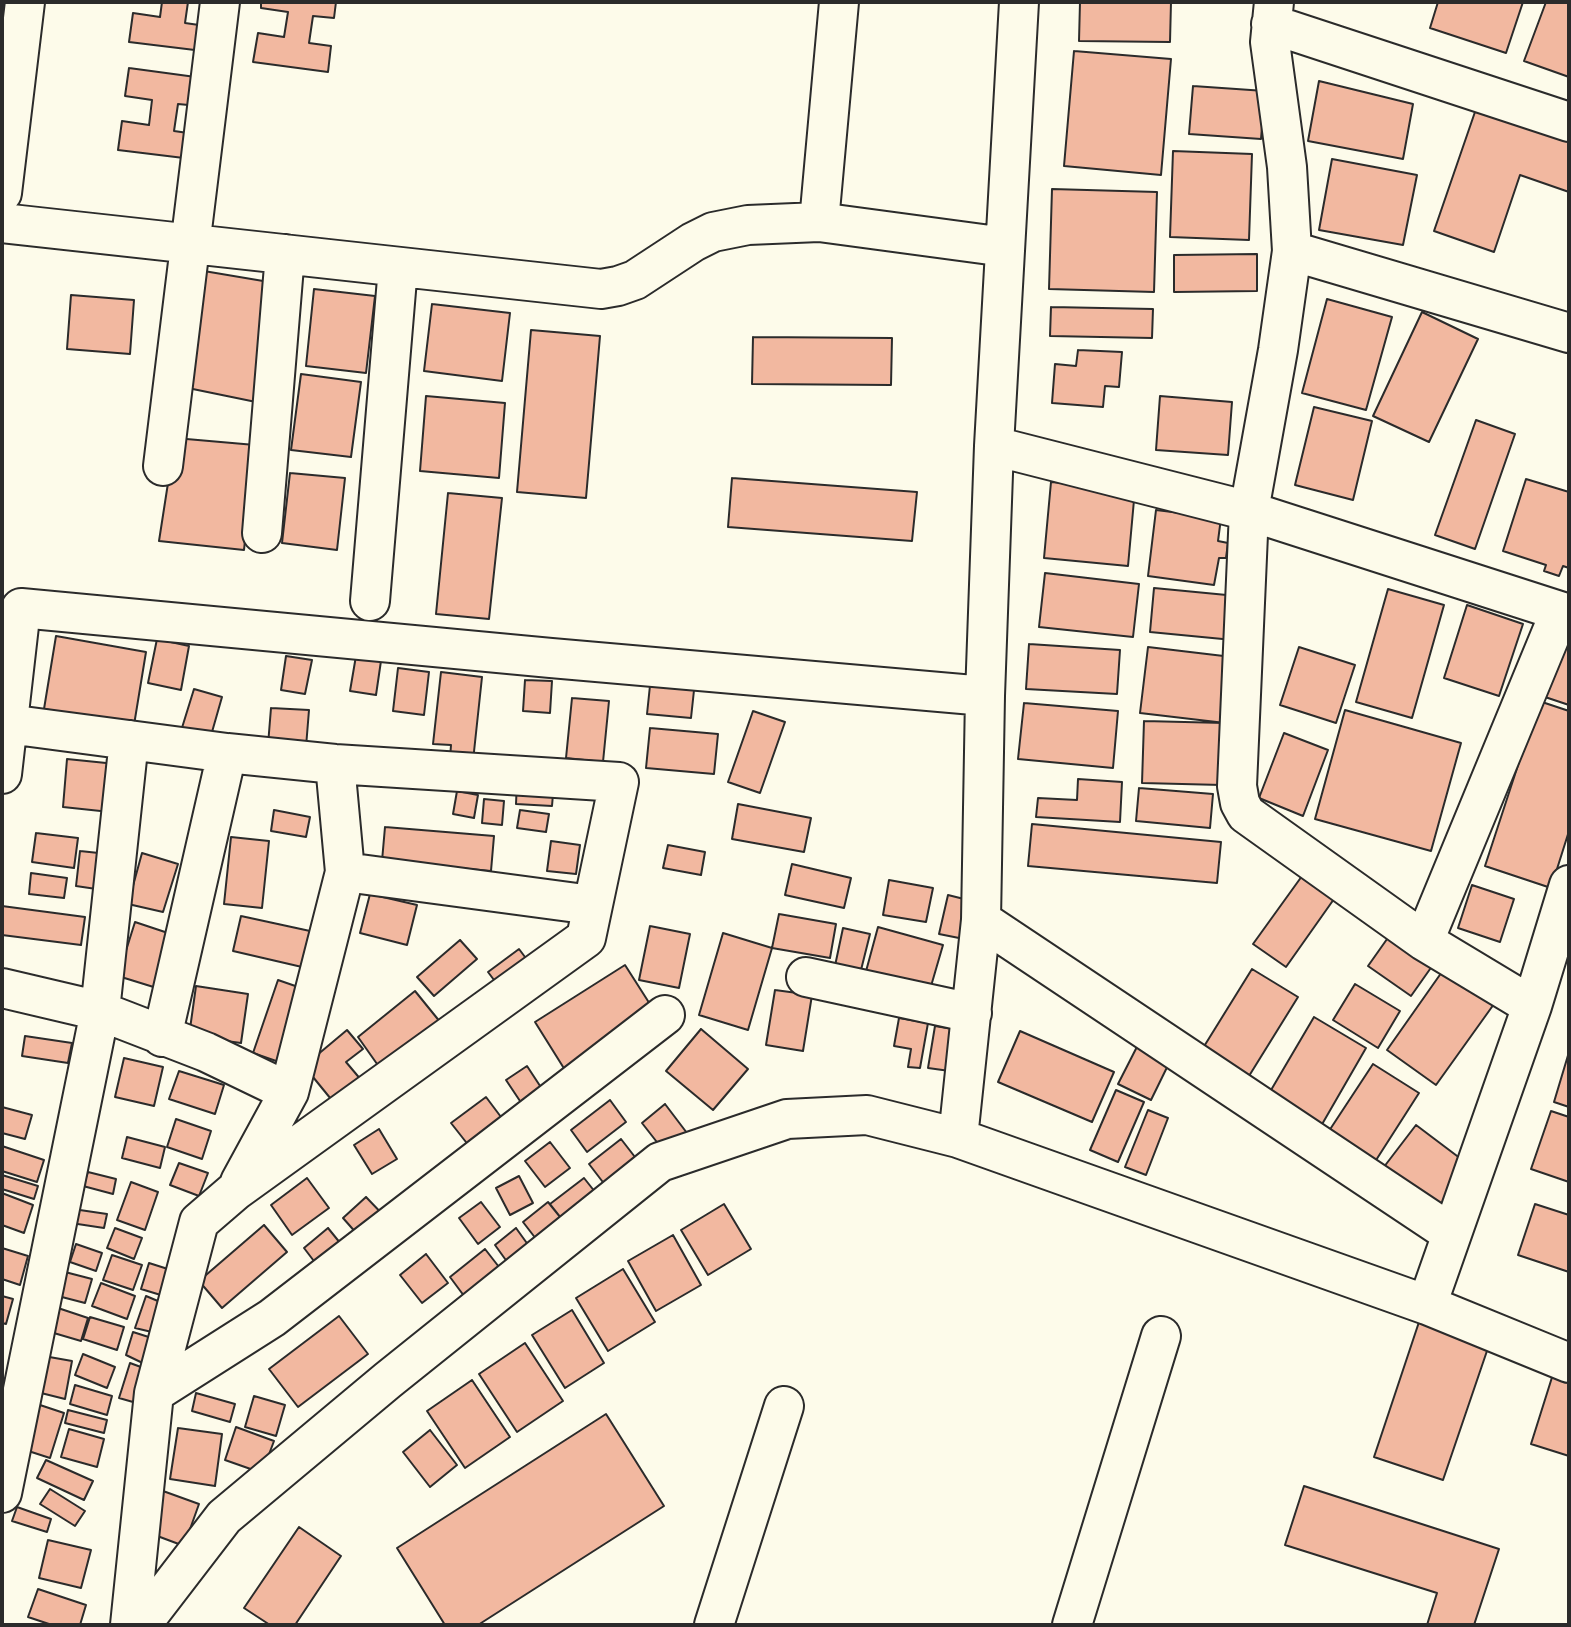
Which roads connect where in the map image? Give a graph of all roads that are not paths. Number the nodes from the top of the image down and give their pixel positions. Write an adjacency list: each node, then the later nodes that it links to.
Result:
1 (25, 2): 7 (street)
2 (220, 2): 10 (street)
3 (839, 2): 8 (street)
4 (1019, 2): 11 (street)
5 (1273, 13): 6 (street); 12 (street)
6 (1569, 122)
7 (2, 193)
8 (819, 222): 11 (street); 14 (street)
9 (2, 223): 10 (street)
10 (189, 243): 13 (street); 17 (street)
11 (1005, 247): 16 (street)
12 (1292, 251): 15 (street); 18 (street)
13 (285, 254): 14 (street); 19 (street)
14 (398, 267): 20 (street)
15 (1569, 333)
16 (995, 446): 18 (street); 22 (street)
17 (163, 466)
18 (1249, 511): 21 (street); 32 (street)
19 (262, 533)
20 (370, 601)
21 (1564, 613): 32 (street)
22 (985, 696): 23 (street); 31 (street)
23 (8, 724): 24 (street); 27 (street)
24 (129, 740): 25 (street); 36 (street)
25 (228, 753): 26 (street); 39 (street)
26 (335, 764): 28 (street); 30 (street)
27 (2, 774)
28 (345, 872): 30 (street); 40 (street)
29 (1569, 885): 35 (street)
30 (592, 905): 42 (street)
31 (981, 920): 37 (street); 43 (street)
32 (1424, 941): 35 (street)
33 (806, 977): 37 (street)
34 (2, 988): 36 (street)
35 (1532, 1006): 43 (street)
36 (100, 1011): 39 (street); 49 (street)
37 (972, 1013): 41 (street)
38 (665, 1015): 47 (street)
39 (162, 1037): 40 (street)
40 (289, 1092): 42 (street)
41 (958, 1138): 44 (street); 51 (street)
42 (235, 1191): 47 (street)
43 (1452, 1234): 44 (street)
44 (1427, 1305): 46 (street)
45 (1161, 1336): 53 (street)
46 (1569, 1363)
47 (154, 1393): 50 (street)
48 (784, 1406): 52 (street)
49 (2, 1493)
50 (130, 1625)
51 (141, 1625)
52 (714, 1625)
53 (1072, 1625)

